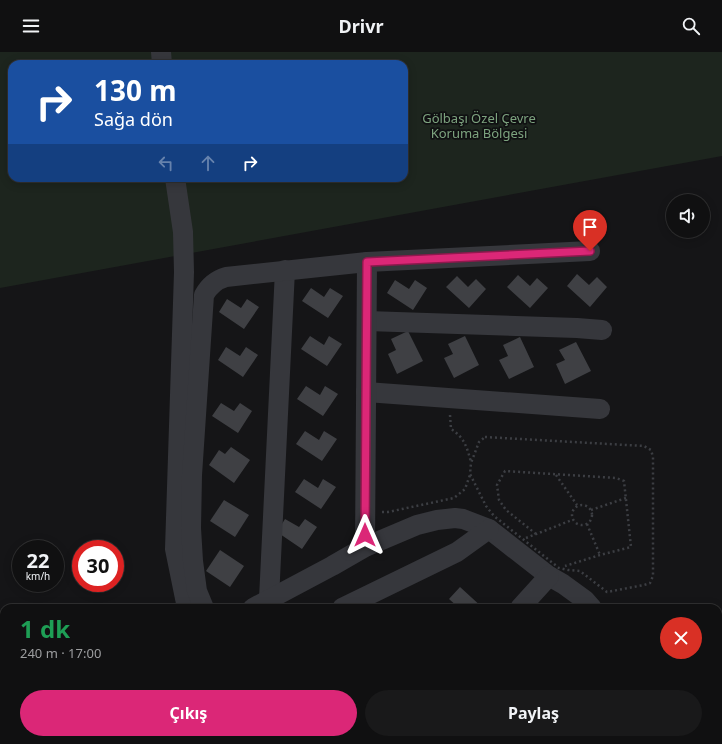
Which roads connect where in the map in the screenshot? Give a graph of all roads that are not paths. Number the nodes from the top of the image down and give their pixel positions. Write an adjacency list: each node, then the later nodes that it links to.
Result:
1 (176, 182): 12 (street)
2 (590, 251): 3 (street)
3 (367, 262): 4 (street); 5 (street)
4 (285, 270): 13 (street); 14 (street)
5 (367, 321): 6 (street); 7 (street)
6 (602, 330)
7 (366, 392): 8 (street); 10 (street)
8 (600, 409)
9 (489, 529): 10 (street); 11 (street); 15 (street)
10 (365, 547): 14 (street)
11 (554, 572): 16 (street); 17 (street)
12 (185, 604)
13 (202, 604)
14 (261, 604)
15 (350, 604)
16 (524, 604)
17 (588, 604)

